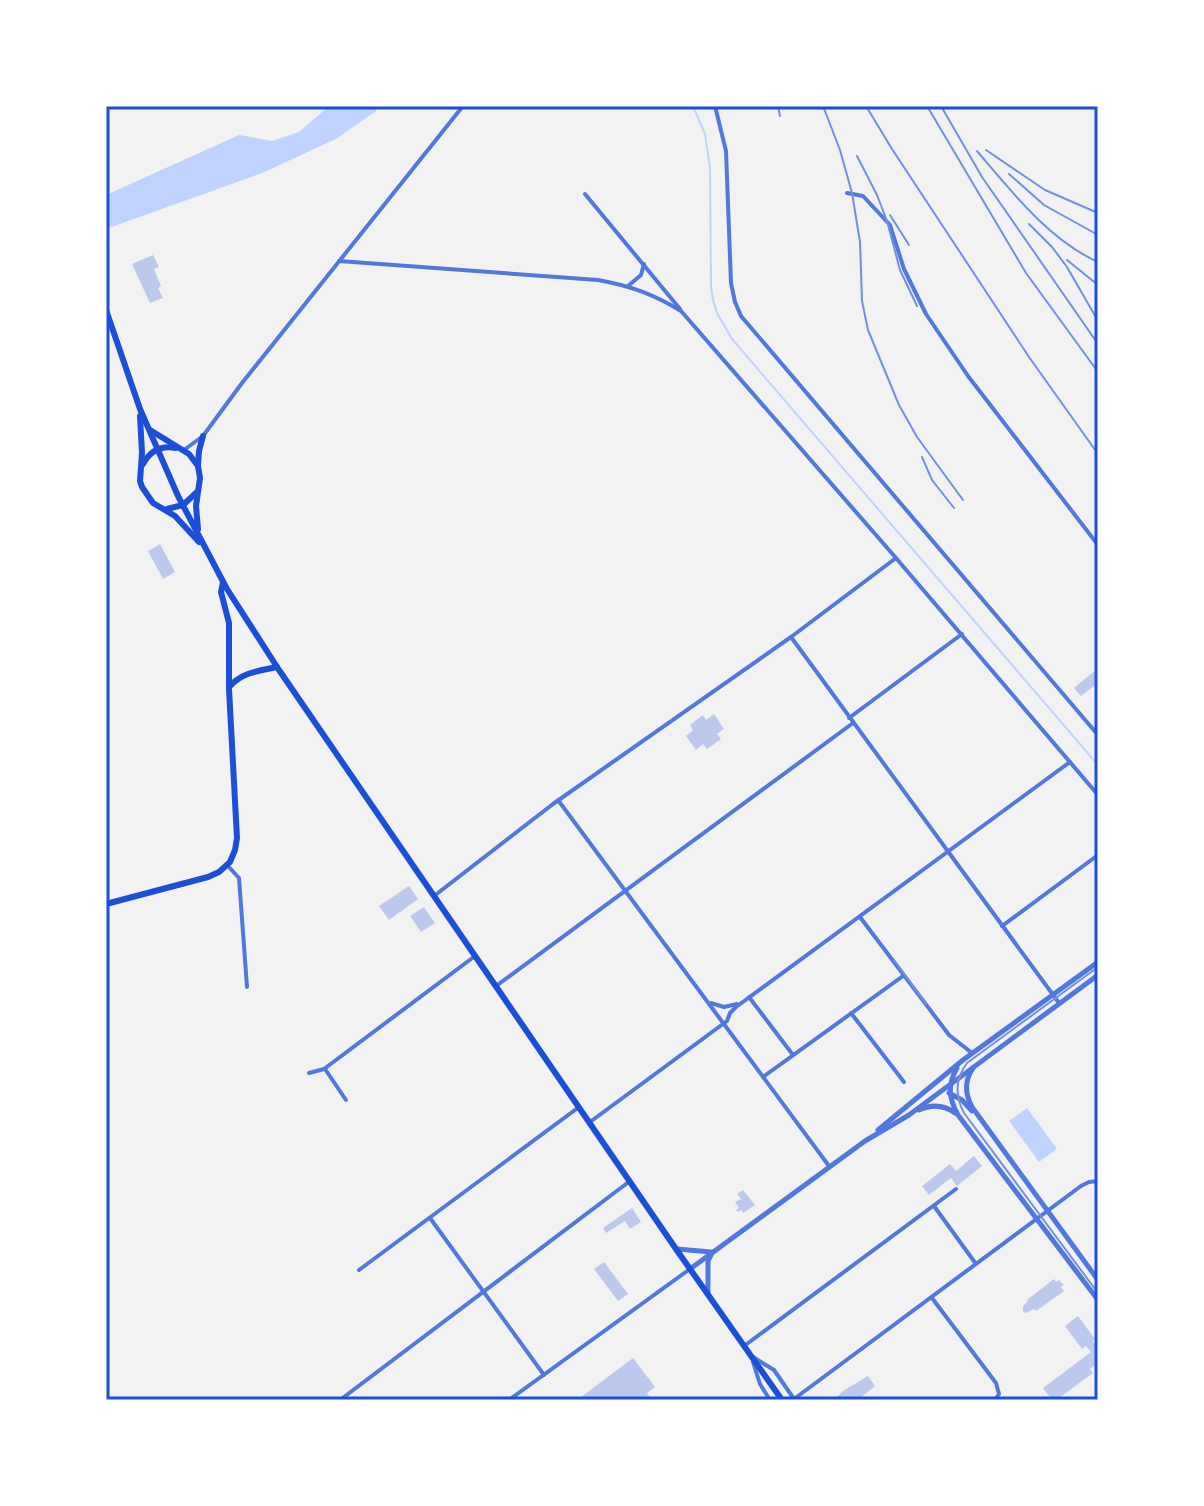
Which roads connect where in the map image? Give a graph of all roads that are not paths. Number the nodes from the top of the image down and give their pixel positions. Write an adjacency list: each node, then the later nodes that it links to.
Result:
1 (463, 106): 5 (street)
2 (715, 106): 32 (street)
3 (847, 193): 21 (street)
4 (585, 194): 6 (street)
5 (339, 261): 7 (street); 12 (street)
6 (644, 264): 7 (street); 9 (street)
7 (628, 286): 9 (street)
8 (106, 310): 10 (main road)
9 (681, 311): 23 (street)
10 (140, 409): 11 (main road); 16 (main road)
11 (148, 429): 13 (main road); 14 (main road)
12 (203, 436): 13 (street); 15 (main road)
13 (182, 449): 14 (main road); 15 (main road)
14 (157, 450): 16 (main road); 18 (main road)
15 (198, 466): 17 (main road)
16 (141, 468): 19 (main road)
17 (198, 491): 18 (main road); 20 (main road)
18 (183, 505): 19 (main road); 20 (main road)
19 (167, 509): 22 (main road)
20 (199, 537): 22 (main road)
21 (1098, 545)
22 (205, 548): 24 (main road)
23 (896, 558): 25 (street); 26 (street)
24 (223, 582): 27 (main road); 28 (main road)
25 (962, 634): 31 (street); 33 (street)
26 (791, 637): 31 (street); 35 (street)
27 (230, 656): 29 (main road); 30 (main road)
28 (277, 667): 29 (main road); 40 (main road)
29 (240, 670): 30 (main road)
30 (229, 689): 38 (main road)
31 (851, 720): 36 (street); 39 (street)
32 (1098, 735)
33 (1070, 762): 34 (street); 36 (street)
34 (1098, 795)
35 (558, 800): 39 (street); 40 (street)
36 (948, 853): 42 (street); 43 (street)
37 (1098, 855): 43 (street)
38 (227, 865): 41 (main road); 49 (street)
39 (626, 891): 48 (street); 51 (street)
40 (434, 896): 44 (main road)
41 (106, 904)
42 (860, 917): 47 (street); 52 (street)
43 (1002, 926): 50 (street)
44 (475, 956): 48 (main road); 61 (street)
45 (1098, 962): 50 (street)
46 (1098, 975): 54 (street)
47 (903, 976): 55 (street); 57 (street)
48 (496, 986): 70 (main road)
49 (247, 987)
50 (1053, 995): 54 (street); 57 (street)
51 (703, 996): 53 (street); 56 (street)
52 (749, 997): 53 (street); 58 (street)
53 (743, 1001): 56 (street)
54 (1059, 1003): 60 (street)
55 (851, 1013): 58 (street); 64 (street)
56 (723, 1024): 63 (street); 74 (street)
57 (972, 1053): 59 (street)
58 (793, 1055): 63 (street)
59 (962, 1061): 65 (street); 68 (street)
60 (976, 1064): 65 (street); 73 (street)
61 (324, 1069): 62 (street); 69 (street)
62 (309, 1073)
63 (763, 1077): 76 (street)
64 (904, 1082)
65 (951, 1084): 66 (street); 67 (street)
66 (941, 1091): 67 (street); 68 (street); 71 (street)
67 (950, 1093): 72 (street); 73 (street)
68 (921, 1094): 75 (street)
69 (346, 1100)
70 (579, 1107): 74 (main road); 82 (street)
71 (911, 1113): 72 (street); 75 (street)
72 (958, 1115): 83 (street)
73 (979, 1118): 81 (street)
74 (589, 1122): 77 (main road)
75 (865, 1141): 76 (street)
76 (829, 1166): 85 (street)
77 (630, 1181): 84 (main road); 90 (street)
78 (1098, 1181): 81 (street)
79 (956, 1189): 80 (street)
80 (934, 1206): 86 (street); 94 (street)
81 (1049, 1211): 83 (street); 89 (street)
82 (430, 1218): 88 (street); 90 (street)
83 (1036, 1221): 86 (street); 93 (street)
84 (676, 1249): 85 (street); 87 (main road)
85 (712, 1252): 87 (street); 91 (street)
86 (976, 1264): 92 (street)
87 (690, 1269): 91 (main road); 96 (street)
88 (359, 1270)
89 (1098, 1280)
90 (484, 1291): 96 (street); 98 (street)
91 (708, 1294): 94 (main road)
92 (932, 1298): 97 (street); 102 (street)
93 (1098, 1300)
94 (744, 1346): 95 (main road)
95 (751, 1356): 97 (street); 100 (street); 101 (main road)
96 (544, 1375): 99 (street)
97 (794, 1399)
98 (340, 1400)
99 (509, 1400)
100 (770, 1400)
101 (782, 1400)
102 (995, 1400)

